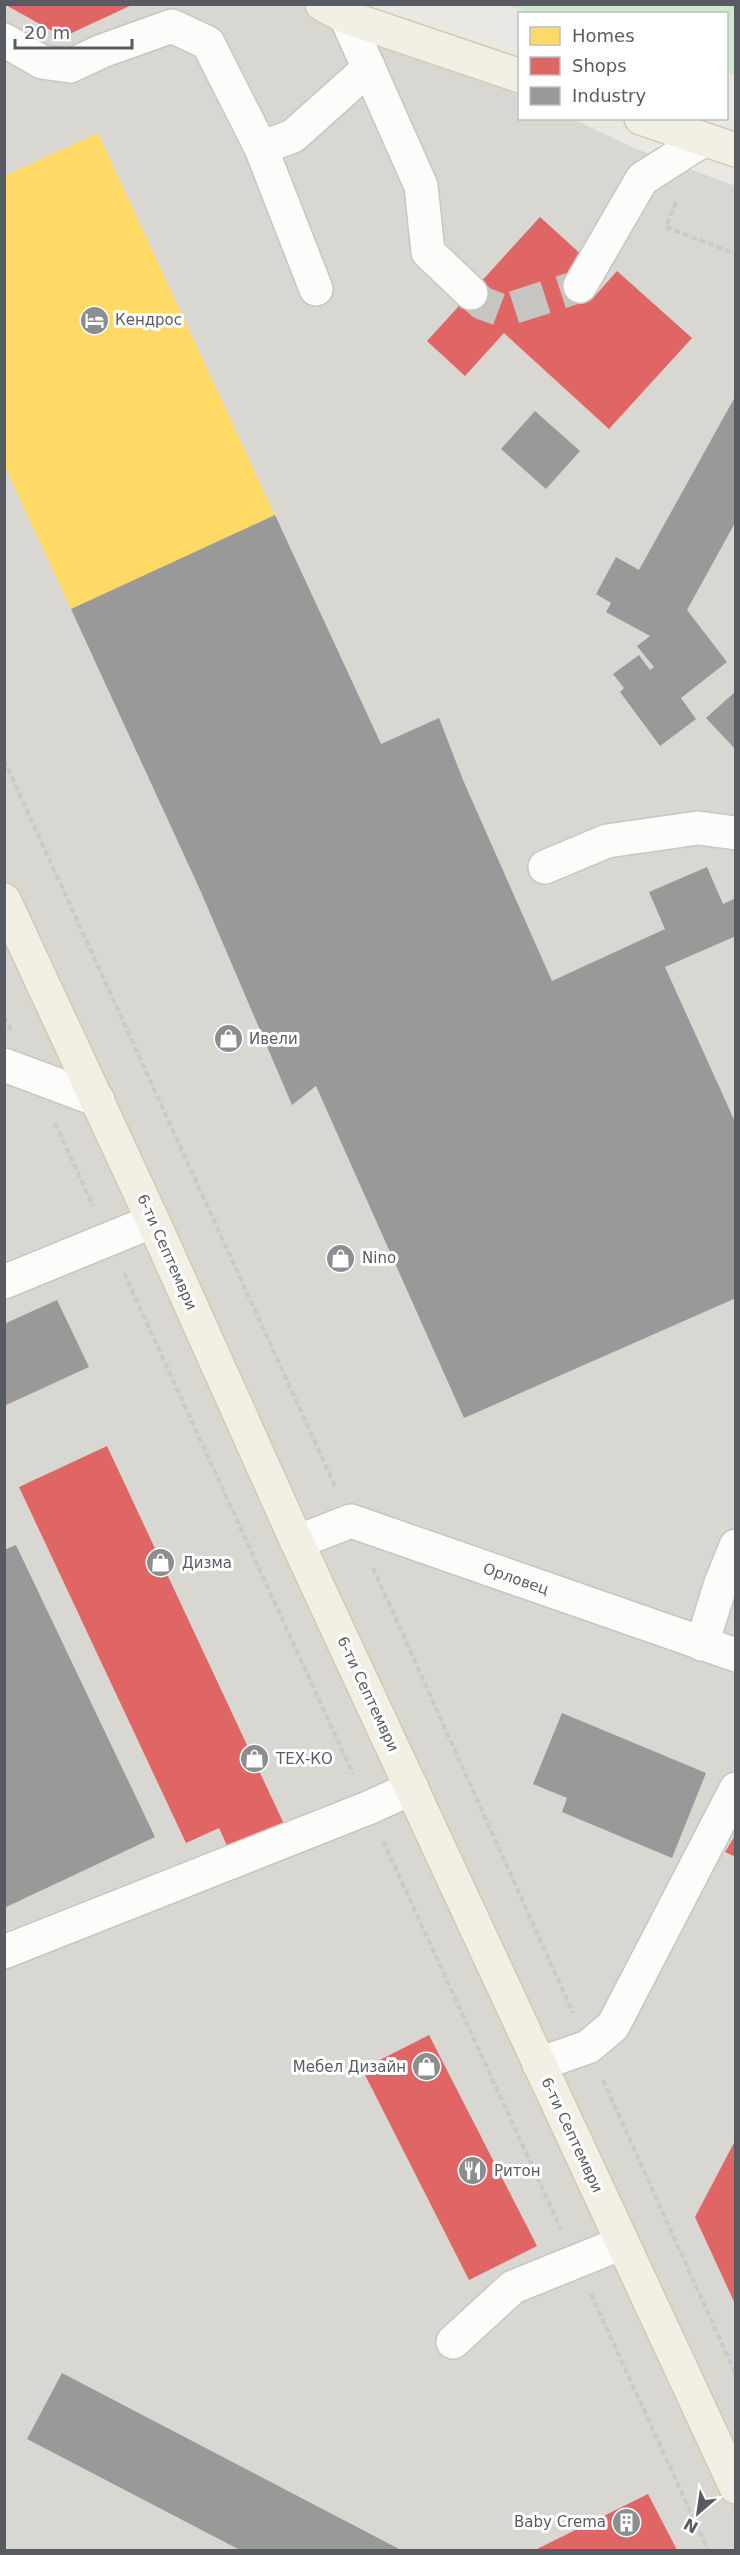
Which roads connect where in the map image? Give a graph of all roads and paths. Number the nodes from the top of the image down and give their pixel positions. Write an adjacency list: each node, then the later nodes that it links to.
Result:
1 (334, 11): 3 (street); 4 (main road)
2 (4, 40): 7 (street)
3 (369, 68): 7 (street); 13 (street)
4 (518, 76)
5 (647, 120): 6 (main road)
6 (703, 140): 8 (main road); 11 (street)
7 (261, 148): 12 (street)
8 (735, 150)
9 (676, 200): 10 (path)
10 (735, 254)
11 (580, 286)
12 (316, 289)
13 (471, 293)
14 (735, 833): 15 (street)
15 (545, 867)
16 (4, 900): 18 (main road, 6-ти Септември)
17 (4, 1065): 18 (street)
18 (98, 1100): 19 (main road, 6-ти Септември)
19 (153, 1221): 20 (street); 21 (main road, 6-ти Септември)
20 (4, 1282)
21 (297, 1542): 23 (street, Орловец); 25 (main road, 6-ти Септември)
22 (735, 1546): 23 (street)
23 (702, 1644): 24 (street, Орловец)
24 (735, 1655)
25 (412, 1788): 27 (street); 28 (main road, 6-ти Септември)
26 (735, 1789): 28 (street)
27 (4, 1952)
28 (539, 2064): 29 (main road, 6-ти Септември)
29 (622, 2243): 30 (street); 31 (main road, 6-ти Септември)
30 (453, 2342)
31 (735, 2487)

